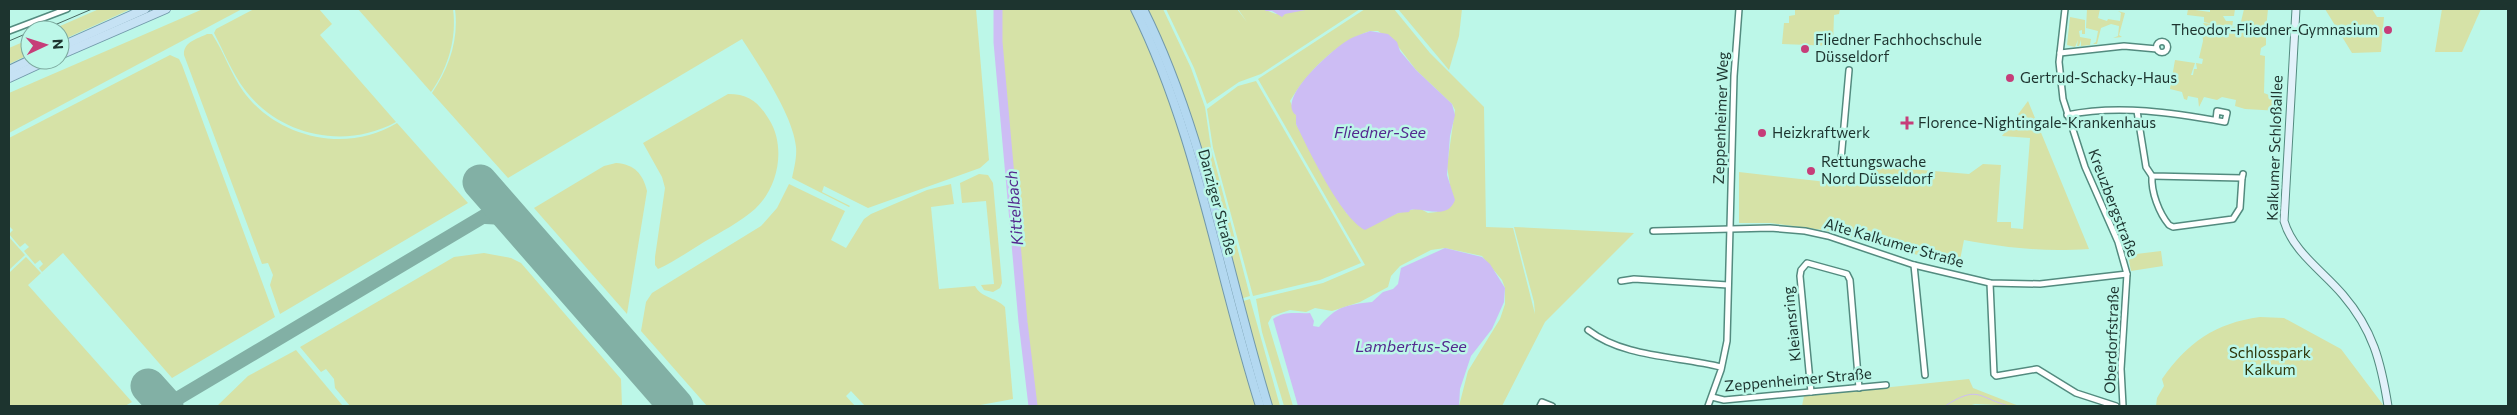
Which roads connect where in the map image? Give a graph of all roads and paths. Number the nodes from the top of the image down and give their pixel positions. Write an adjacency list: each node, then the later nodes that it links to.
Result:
1 (67, 9): 9 (street)
2 (145, 9): 10 (main road)
3 (166, 9): 12 (main road)
4 (1135, 9): 36 (highway, Danziger Straße)
5 (1144, 9): 37 (highway, Danziger Straße)
6 (1740, 9): 22 (street, Zeppenheimer Weg)
7 (2065, 9): 13 (street, Kreuzbergstraße)
8 (2296, 9): 43 (main road, Kalkumer Schloßallee)
9 (9, 31)
10 (70, 43)
11 (2157, 49): 13 (street)
12 (70, 51)
13 (2060, 53): 18 (street, Kreuzbergstraße)
14 (26, 70): 16 (main road)
15 (1849, 70): 20 (street)
16 (9, 78)
17 (2137, 111): 18 (street); 19 (street); 21 (street)
18 (2068, 115): 25 (street, Kreuzbergstraße)
19 (2216, 120)
20 (1841, 160)
21 (2152, 176): 21 (street)
22 (1730, 229): 23 (street, Alte Kalkumer Straße); 24 (street, Alte Kalkumer Straße); 28 (street, Zeppenheimer Straße)
23 (1653, 231)
24 (1914, 265): 27 (street, Alte Kalkumer Straße); 31 (street)
25 (2127, 274): 27 (street, Alte Kalkumer Straße); 42 (street, Oberdorfstraße)
26 (1621, 280): 28 (street)
27 (1990, 283): 41 (street)
28 (1728, 286): 30 (street, Zeppenheimer Straße)
29 (1588, 330): 30 (street)
30 (1721, 367): 35 (street, Zeppenheimer Straße)
31 (1924, 375)
32 (1886, 385): 33 (street, Zeppenheimer Straße)
33 (1859, 388): 34 (street, Zeppenheimer Straße); 34 (street, Kleiansring)
34 (1811, 392): 35 (street, Zeppenheimer Straße)
35 (1712, 397): 40 (street, Zeppenheimer Straße)
36 (1260, 406)
37 (1268, 406)
38 (1540, 406): 39 (street)
39 (1552, 406)
40 (1708, 406)
41 (2116, 406)
42 (2123, 406)
43 (2388, 406)

